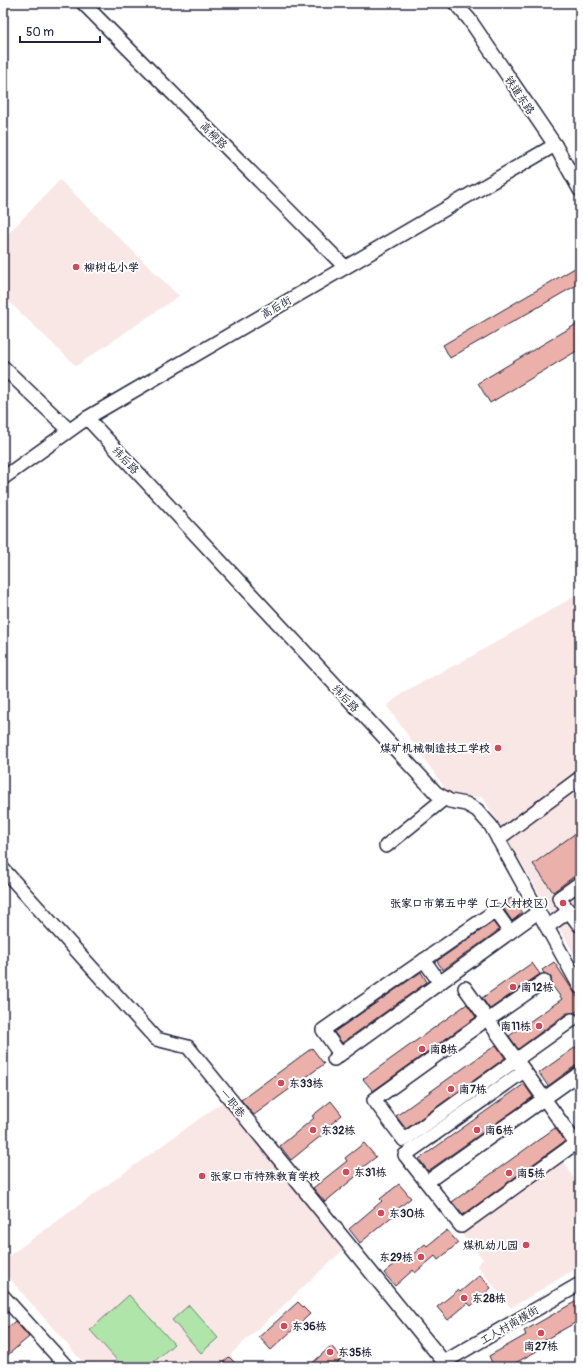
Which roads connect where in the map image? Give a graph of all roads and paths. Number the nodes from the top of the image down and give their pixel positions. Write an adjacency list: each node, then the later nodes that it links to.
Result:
1 (83, 3): 5 (street, 高柳路)
2 (456, 3): 3 (street, 铁道东路)
3 (555, 145): 4 (street, 铁道东路); 5 (street, 高后街)
4 (580, 190)
5 (345, 267): 7 (street, 高后街)
6 (3, 367): 8 (street)
7 (87, 418): 8 (street, 高后街); 11 (street, 纬后路)
8 (69, 430): 9 (street, 高后街)
9 (3, 478)
10 (580, 778): 12 (street)
11 (445, 798): 12 (street, 纬后路); 13 (street)
12 (498, 839): 17 (street, 纬后路)
13 (386, 846)
14 (3, 869): 36 (street, 一职巷)
15 (580, 883): 16 (street)
16 (569, 911): 18 (street); 19 (street)
17 (538, 912): 19 (street, 纬后路); 20 (street)
18 (580, 924)
19 (547, 928): 25 (street, 纬后路)
20 (510, 932): 21 (street); 23 (street)
21 (424, 960): 23 (street); 23 (street)
22 (544, 981): 27 (street)
23 (440, 983)
24 (464, 988): 27 (street)
25 (580, 988)
26 (572, 1020): 28 (street)
27 (484, 1022): 28 (street); 28 (street)
28 (516, 1060): 29 (street)
29 (524, 1071): 31 (street); 33 (street)
30 (580, 1073): 31 (street)
31 (544, 1099): 32 (street); 33 (street)
32 (578, 1142): 33 (street)
33 (426, 1182)
34 (580, 1284): 36 (street, 工人村南横街)
35 (3, 1296): 37 (street)
36 (442, 1364)
37 (67, 1367)

